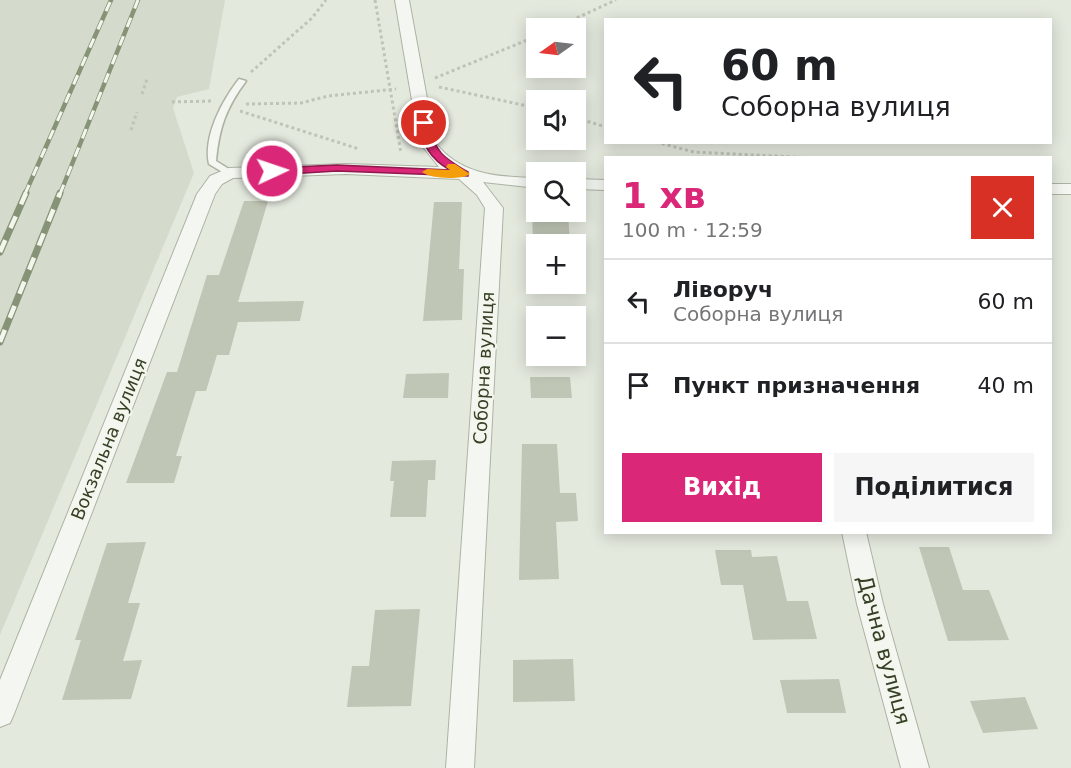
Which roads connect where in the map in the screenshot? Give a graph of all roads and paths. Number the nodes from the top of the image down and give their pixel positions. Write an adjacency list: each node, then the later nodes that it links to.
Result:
1 (326, 0): 8 (path)
2 (375, 0): 10 (path)
3 (402, 0): 9 (street, Соборна вулиця)
4 (616, 0): 5 (path)
5 (577, 18)
6 (526, 40): 9 (path)
7 (147, 79): 11 (path)
8 (242, 81): 13 (lane)
9 (417, 85): 10 (path); 14 (path); 24 (street, Соборна вулиця)
10 (391, 91): 13 (path); 22 (path)
11 (142, 94)
12 (172, 102): 13 (path)
13 (224, 103): 20 (path); 23 (lane)
14 (526, 105)
15 (137, 112): 18 (path)
16 (586, 121): 17 (path)
17 (604, 126)
18 (131, 130)
19 (664, 144): 21 (path)
20 (369, 153)
21 (773, 156)
22 (403, 163)
23 (229, 174): 24 (street); 31 (street, Вокзальна вулиця)
24 (464, 174): 25 (street); 32 (street, Соборна вулиця)
25 (526, 183)
26 (586, 184): 27 (street)
27 (604, 185)
28 (1052, 189): 29 (street)
29 (1071, 189)
30 (854, 534): 33 (street, Дачна вулиця)
31 (0, 714)
32 (460, 768)
33 (915, 768)

